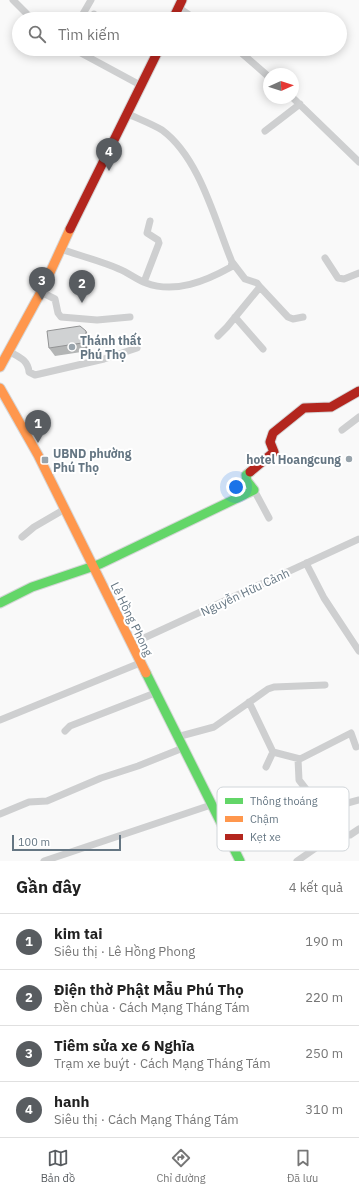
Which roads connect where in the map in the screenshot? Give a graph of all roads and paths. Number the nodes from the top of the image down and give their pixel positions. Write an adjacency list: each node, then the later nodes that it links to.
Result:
1 (13, 0): 4 (street)
2 (91, 0): 5 (street)
3 (180, 4): 6 (street)
4 (25, 12)
5 (84, 12)
6 (188, 12)
7 (86, 56): 11 (street)
8 (156, 56): 11 (street)
9 (244, 56): 10 (street)
10 (263, 72)
11 (142, 86): 13 (street)
12 (300, 104): 14 (street); 15 (street)
13 (128, 114): 17 (street); 19 (street)
14 (265, 131)
15 (359, 162)
16 (150, 221): 21 (street)
17 (61, 249): 21 (street); 23 (street)
18 (326, 258): 20 (street)
19 (232, 262): 21 (street); 22 (street)
20 (359, 273)
21 (144, 282)
22 (260, 288): 25 (street); 26 (street)
23 (41, 292): 24 (street); 30 (street)
24 (130, 317)
25 (235, 317): 27 (street); 29 (street)
26 (304, 317)
27 (218, 336)
28 (137, 348): 30 (street)
29 (263, 349)
30 (10, 352): 31 (street)
31 (0, 367)
32 (0, 388): 37 (street, Lê Hồng Phong)
33 (359, 391): 36 (street)
34 (359, 417): 35 (street)
35 (342, 430)
36 (254, 490): 38 (street); 42 (street)
37 (65, 509): 39 (street); 42 (street, Lê Hồng Phong)
38 (269, 518)
39 (22, 537)
40 (359, 539): 41 (street, Nguyễn Hữu Cảnh)
41 (306, 563): 44 (street, Nguyễn Hữu Cảnh); 45 (street)
42 (92, 565): 43 (street); 44 (street, Lê Hồng Phong)
43 (0, 603)
44 (131, 644): 46 (street, Lê Hồng Phong)
45 (359, 651)
46 (140, 663): 48 (street, Lê Hồng Phong); 50 (street)
47 (325, 685): 49 (street)
48 (155, 693): 51 (street); 52 (street, Lê Hồng Phong)
49 (249, 702): 52 (street); 55 (street)
50 (0, 720)
51 (65, 731)
52 (177, 737): 54 (street, Lê Hồng Phong)
53 (356, 747): 56 (street)
54 (183, 748): 61 (street, Lê Hồng Phong); 62 (street)
55 (273, 752): 56 (street); 57 (street)
56 (298, 759): 58 (street)
57 (266, 767)
58 (304, 787)
59 (359, 800): 60 (street)
60 (349, 803)
61 (211, 805): 63 (street, Lê Hồng Phong); 68 (street)
62 (0, 814)
63 (217, 817)
64 (359, 829): 65 (street)
65 (349, 835)
66 (235, 851): 69 (street, Lê Hồng Phong)
67 (311, 851): 70 (street)
68 (44, 861)
69 (240, 861)
70 (297, 861)

